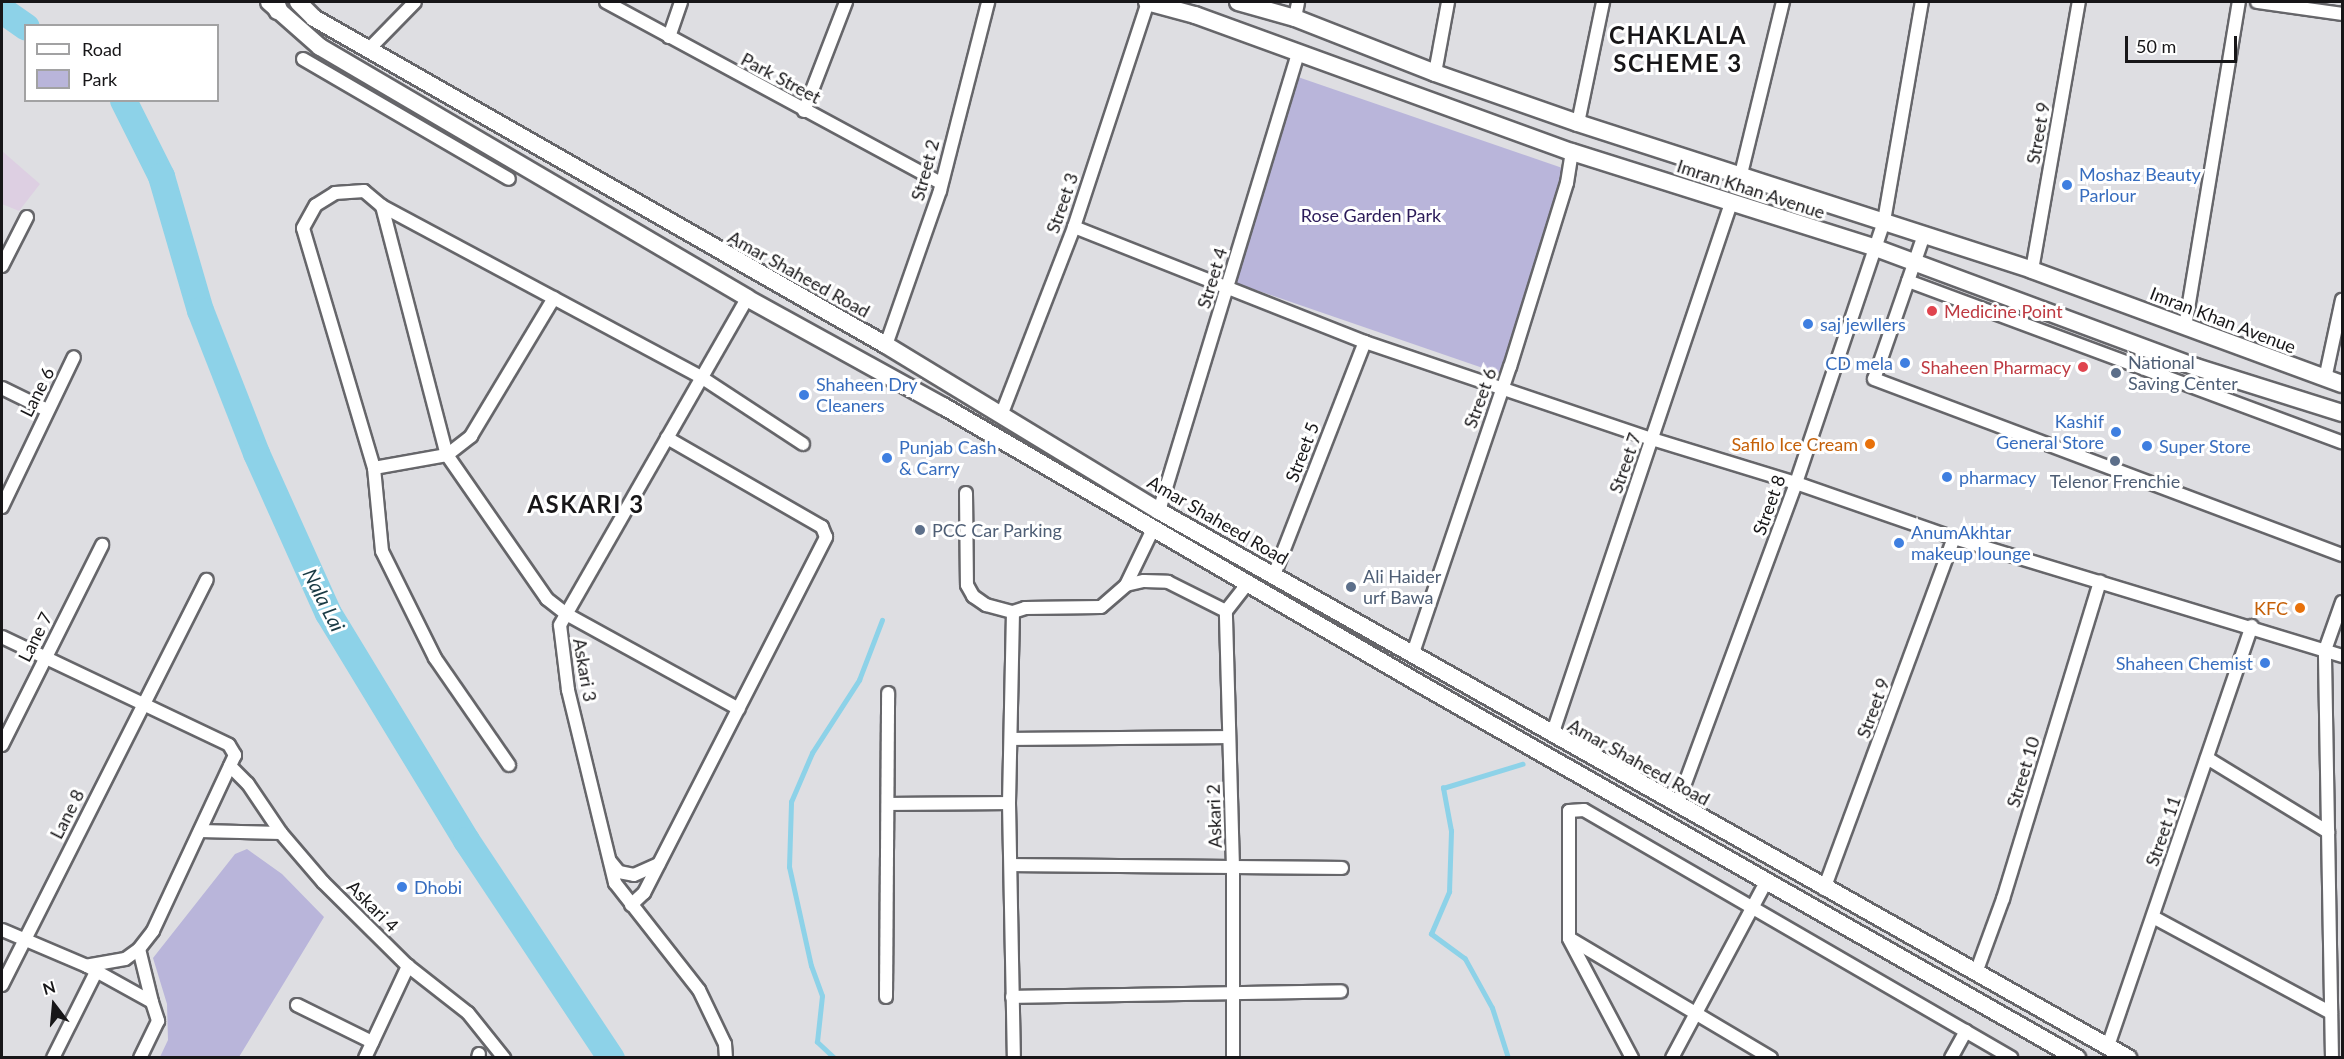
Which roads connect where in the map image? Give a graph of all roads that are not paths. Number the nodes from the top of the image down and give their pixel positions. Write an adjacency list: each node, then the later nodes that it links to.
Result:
1 (298, 2): 19 (main road, Amar Shaheed Road)
2 (415, 2): 22 (street)
3 (606, 2): 21 (street, Park Street)
4 (681, 2): 21 (street)
5 (846, 2): 26 (street)
6 (988, 2): 32 (street, Street 2)
7 (1147, 2): 23 (main road, Imran Khan Avenue); 37 (street, Street 3)
8 (1238, 2): 17 (main road, Imran Khan Avenue)
9 (1448, 2): 25 (street)
10 (1603, 2): 27 (street)
11 (1783, 2): 30 (street)
12 (1922, 2): 36 (street, Street 8)
13 (2079, 2): 42 (street, Street 9)
14 (2239, 2): 48 (street)
15 (2257, 2): 18 (street)
16 (274, 4): 20 (main road)
17 (1296, 10): 25 (main road, Imran Khan Avenue)
18 (2343, 14)
19 (314, 18): 20 (main road); 22 (main road, Amar Shaheed Road)
20 (303, 33): 28 (main road)
21 (669, 37): 26 (street, Park Street)
22 (370, 48): 50 (main road, Amar Shaheed Road)
23 (1298, 54): 29 (main road, Imran Khan Avenue); 44 (street, Street 4)
24 (303, 59): 28 (street)
25 (1435, 73): 27 (main road, Imran Khan Avenue)
26 (804, 111): 32 (street, Park Street)
27 (1578, 123): 30 (main road, Imran Khan Avenue)
28 (434, 125): 31 (street); 46 (main road)
29 (1572, 152): 33 (main road, Imran Khan Avenue); 56 (street, Street 6)
30 (1742, 174): 36 (main road, Imran Khan Avenue)
31 (509, 179)
32 (941, 183): 50 (street, Street 2)
33 (1731, 203): 39 (main road, Imran Khan Avenue); 63 (street, Street 7)
34 (382, 206): 45 (street); 66 (street); 67 (street)
35 (27, 217): 41 (street)
36 (1884, 221): 38 (main road, Imran Khan Avenue); 39 (street, Street 8)
37 (1074, 227): 44 (street); 60 (street, Street 3)
38 (1924, 235): 40 (street); 42 (main road, Imran Khan Avenue)
39 (1876, 248): 40 (main road, Imran Khan Avenue); 68 (street, Street 8)
40 (1914, 263): 43 (street); 61 (main road, Imran Khan Avenue)
41 (2, 266)
42 (2032, 270): 48 (main road, Imran Khan Avenue)
43 (1908, 281): 64 (street); 75 (street)
44 (1227, 290): 49 (street); 71 (street, Street 4)
45 (554, 298): 52 (street); 66 (street)
46 (747, 298): 52 (street, Askari 3); 58 (main road)
47 (2343, 300): 53 (street)
48 (2185, 327): 53 (main road, Imran Khan Avenue)
49 (1365, 342): 56 (street); 76 (street, Street 5)
50 (886, 345): 55 (main road, Amar Shaheed Road)
51 (74, 357): 59 (street, Lane 6)
52 (701, 377): 62 (street, Askari 3); 65 (street)
53 (2325, 379): 54 (main road, Imran Khan Avenue)
54 (2343, 384)
55 (954, 385): 58 (main road); 60 (main road, Amar Shaheed Road)
56 (1502, 387): 63 (street); 88 (street, Street 6)
57 (2, 388): 59 (street)
58 (943, 406): 72 (main road)
59 (47, 410): 70 (street, Lane 6)
60 (1002, 413): 71 (main road, Amar Shaheed Road)
61 (2343, 413)
62 (667, 438): 84 (street, Askari 3); 93 (street)
63 (1652, 439): 68 (street); 94 (street, Street 7)
64 (2343, 442)
65 (803, 444)
66 (447, 455): 67 (street); 84 (street)
67 (374, 468): 99 (street)
68 (1796, 483): 73 (street); 103 (street, Street 8)
69 (966, 493): 83 (street)
70 (2, 507)
71 (1159, 511): 76 (main road, Amar Shaheed Road)
72 (1154, 527): 78 (main road); 80 (street)
73 (1954, 538): 79 (street); 114 (street, Street 9)
74 (102, 545): 90 (street, Lane 7)
75 (2343, 555)
76 (1274, 575): 88 (main road, Amar Shaheed Road)
77 (207, 580): 92 (street, Lane 8)
78 (1249, 582): 82 (street); 104 (main road)
79 (2100, 582): 85 (street); 124 (street, Street 10)
80 (1126, 585): 82 (street); 83 (street)
81 (2343, 602): 87 (street)
82 (1226, 611): 95 (street, Askari 2)
83 (1013, 612): 96 (street)
84 (566, 614): 93 (street); 108 (street, Askari 3)
85 (2252, 627): 87 (street); 98 (street, Street 11)
86 (2, 637): 90 (street)
87 (2325, 650): 89 (street); 106 (street)
88 (1413, 653): 94 (main road, Amar Shaheed Road)
89 (2343, 656)
90 (45, 657): 92 (street); 97 (street, Lane 7)
91 (888, 693): 102 (street)
92 (143, 705): 100 (street); 120 (street, Lane 8)
93 (740, 709): 109 (street)
94 (1552, 735): 103 (main road, Amar Shaheed Road)
95 (1229, 737): 96 (street); 111 (street, Askari 2)
96 (1011, 739): 101 (street)
97 (2, 746)
98 (2207, 758): 106 (street); 117 (street, Street 11)
99 (509, 765)
100 (230, 766): 105 (street); 107 (street, Askari 4)
101 (1009, 803): 102 (street); 110 (street)
102 (890, 804): 128 (street)
103 (1677, 805): 104 (main road); 114 (main road, Amar Shaheed Road)
104 (1669, 824): 113 (main road)
105 (200, 831): 107 (street); 121 (street)
106 (2328, 832): 133 (street)
107 (281, 833): 122 (street, Askari 4)
108 (610, 860): 109 (street); 115 (street, Askari 3)
109 (659, 864): 115 (street)
110 (1011, 865): 111 (street); 129 (street)
111 (1233, 868): 112 (street); 127 (street, Askari 2)
112 (1342, 868)
113 (1767, 880): 116 (street); 148 (main road)
114 (1824, 889): 124 (main road, Amar Shaheed Road)
115 (631, 905): 140 (street, Askari 3)
116 (1754, 906): 119 (street); 132 (street); 134 (street)
117 (2153, 917): 133 (street); 135 (street, Street 11)
118 (2, 930): 120 (street)
119 (1569, 938): 132 (street); 143 (street)
120 (23, 940): 123 (street); 125 (street, Lane 8)
121 (139, 949): 123 (street); 130 (street)
122 (408, 966): 136 (street); 139 (street, Askari 4)
123 (92, 969): 130 (street); 137 (street)
124 (1977, 970): 135 (main road, Amar Shaheed Road)
125 (2, 986)
126 (1341, 991): 127 (street)
127 (1233, 993): 129 (street); 142 (street, Askari 2)
128 (886, 997)
129 (1012, 997): 141 (street)
130 (152, 1002): 138 (street)
131 (297, 1005): 136 (street)
132 (1696, 1013): 144 (street); 145 (street)
133 (2331, 1013): 150 (street)
134 (1966, 1031): 146 (street); 147 (street)
135 (2108, 1046): 149 (main road, Amar Shaheed Road)
136 (370, 1053)
137 (54, 1058)
138 (140, 1058)
139 (504, 1058)
140 (726, 1058)
141 (1014, 1058)
142 (1233, 1058)
143 (1632, 1058)
144 (1672, 1058)
145 (1771, 1058)
146 (1951, 1058)
147 (2011, 1058)
148 (2077, 1058)
149 (2128, 1058)
150 (2332, 1058)

